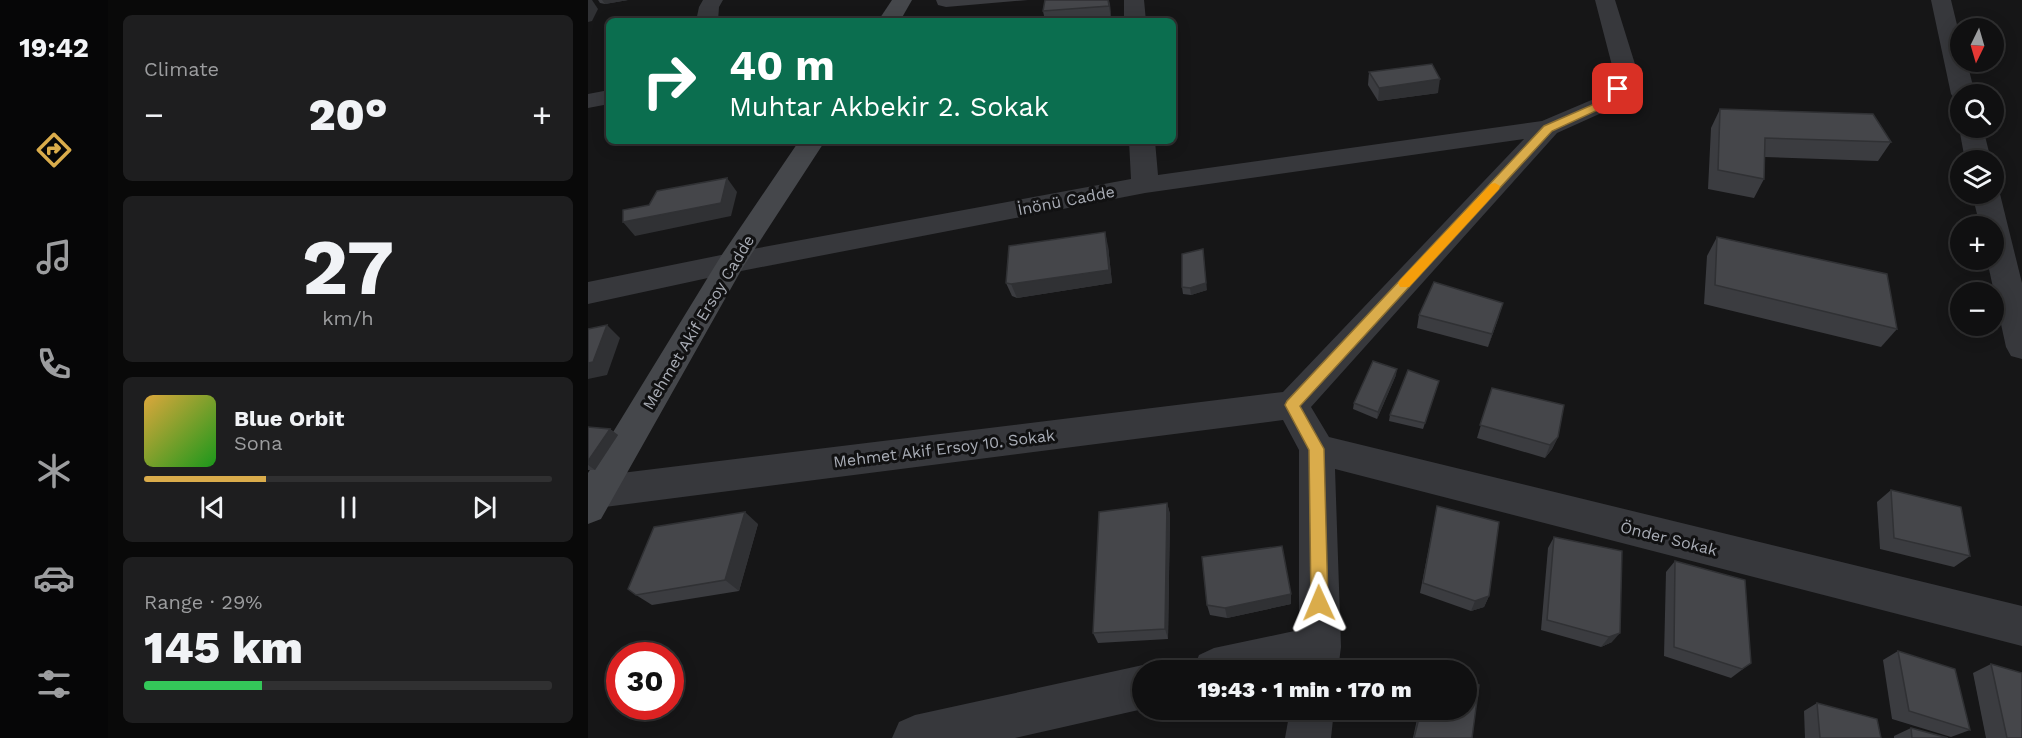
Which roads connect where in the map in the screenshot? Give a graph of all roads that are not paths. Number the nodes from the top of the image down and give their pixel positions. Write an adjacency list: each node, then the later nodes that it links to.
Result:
1 (713, 0): 6 (street)
2 (902, 0): 7 (street)
3 (1134, 0): 8 (street)
4 (1605, 0): 12 (street)
5 (1941, 0): 9 (street)
6 (707, 18)
7 (891, 18)
8 (1135, 18)
9 (1961, 84)
10 (606, 98): 11 (street)
11 (588, 101)
12 (1548, 128): 15 (street, İnönü Cadde); 20 (street)
13 (810, 144): 17 (street, Mehmet Akif Ersoy Cadde)
14 (1142, 144): 15 (street)
15 (1145, 185): 17 (street, İnönü Cadde)
16 (1988, 204): 19 (street)
17 (731, 263): 18 (street, İnönü Cadde); 22 (street, Mehmet Akif Ersoy Cadde)
18 (588, 293)
19 (2022, 347)
20 (1292, 405): 21 (street); 22 (street, Mehmet Akif Ersoy 10. Sokak)
21 (1317, 449): 23 (street, Önder Sokak); 24 (street)
22 (592, 499)
23 (2022, 626)
24 (1318, 659)
25 (1132, 689): 27 (street)
26 (1311, 720): 28 (street)
27 (915, 738)
28 (1308, 738)

